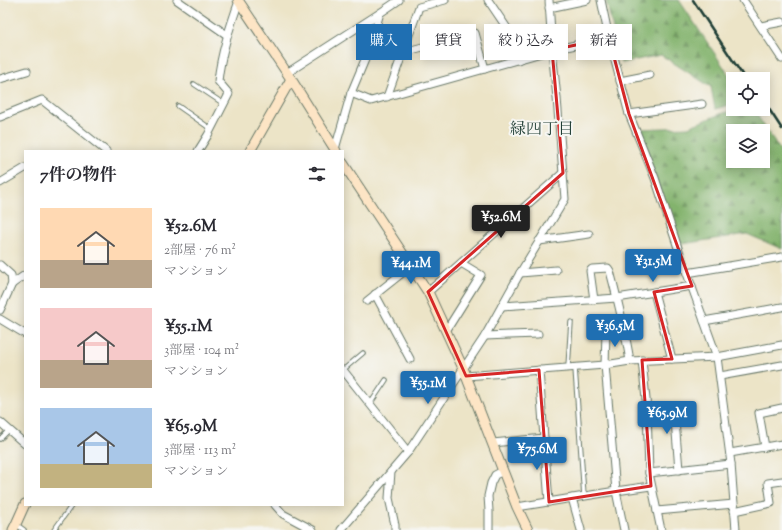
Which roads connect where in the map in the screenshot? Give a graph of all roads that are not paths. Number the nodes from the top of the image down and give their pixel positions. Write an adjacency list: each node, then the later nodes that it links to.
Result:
1 (177, 0): 18 (street)
2 (238, 0): 18 (street); 30 (street)
3 (399, 0): 11 (street)
4 (445, 0): 17 (street)
5 (488, 0): 13 (street)
6 (549, 0): 10 (street)
7 (587, 0): 10 (street)
8 (601, 0): 15 (street)
9 (743, 0): 16 (street)
10 (549, 8): 14 (street)
11 (380, 13): 30 (street); 34 (street)
12 (782, 22): 16 (street)
13 (505, 24)
14 (550, 24)
15 (606, 24)
16 (761, 26): 20 (street)
17 (412, 29)
18 (227, 35): 36 (street)
19 (782, 45): 20 (street)
20 (774, 46): 22 (street)
21 (412, 50): 27 (street)
22 (782, 59)
23 (401, 60): 35 (street)
24 (518, 60): 27 (street)
25 (553, 60): 48 (street)
26 (615, 60): 32 (street)
27 (485, 69): 35 (street)
28 (27, 70): 31 (street)
29 (650, 75): 32 (street)
30 (289, 76): 44 (street); 45 (street)
31 (0, 80)
32 (620, 80): 39 (street)
33 (194, 84): 36 (lane)
34 (351, 93): 35 (street); 45 (street)
35 (387, 97)
36 (224, 104): 41 (street)
37 (702, 104): 39 (street)
38 (178, 106): 41 (lane)
39 (629, 114): 52 (street)
40 (0, 117): 42 (street)
41 (211, 129): 43 (street)
42 (105, 150)
43 (199, 150)
44 (251, 150)
45 (336, 150)
46 (344, 165): 57 (street)
47 (24, 169): 49 (street)
48 (563, 173): 51 (street); 55 (street)
49 (0, 183)
50 (589, 234): 51 (street)
51 (540, 241): 59 (street)
52 (680, 254): 54 (street); 60 (street)
53 (782, 257): 60 (street)
54 (637, 262)
55 (461, 263): 64 (street); 76 (street)
56 (0, 264): 62 (street)
57 (411, 266): 64 (street); 66 (street)
58 (556, 270): 59 (street)
59 (520, 273): 70 (street)
60 (687, 273): 63 (street)
61 (24, 276): 62 (street)
62 (12, 284): 72 (street)
63 (692, 286): 65 (street); 74 (street)
64 (428, 292): 76 (street)
65 (654, 292): 67 (street); 85 (street)
66 (375, 294): 69 (street); 84 (street)
67 (617, 298): 68 (street); 68 (street); 77 (street)
68 (594, 300): 70 (street)
69 (366, 301)
70 (502, 306): 80 (street)
71 (782, 307): 74 (street)
72 (0, 310)
73 (0, 319): 78 (street)
74 (704, 321): 83 (street)
75 (571, 322): 90 (lane)
76 (446, 331): 94 (street)
77 (625, 331): 87 (street); 88 (street)
78 (24, 333)
79 (538, 334): 80 (street)
80 (485, 336): 94 (street)
81 (782, 345): 83 (street)
82 (363, 353): 91 (lane)
83 (717, 357): 85 (street); 95 (street)
84 (410, 359)
85 (672, 359): 86 (street)
86 (642, 360): 87 (street); 99 (street)
87 (630, 361): 88 (street)
88 (605, 365): 90 (street); 117 (street)
89 (782, 365): 95 (street)
90 (572, 368): 92 (street); 118 (lane)
91 (344, 369)
92 (540, 370): 94 (street); 103 (street)
93 (344, 371): 97 (street)
94 (465, 372): 105 (street); 108 (street)
95 (720, 376): 109 (street)
96 (386, 380): 97 (lane)
97 (370, 404): 108 (street)
98 (782, 408): 107 (street)
99 (647, 409): 111 (street); 114 (street)
100 (0, 422): 101 (street)
101 (9, 430): 102 (lane); 104 (street)
102 (0, 438)
103 (544, 438): 105 (street); 120 (street)
104 (24, 443)
105 (493, 443): 112 (street)
106 (782, 444): 107 (street)
107 (765, 447): 109 (street)
108 (408, 452): 113 (street)
109 (730, 453): 110 (street)
110 (731, 464): 111 (street); 125 (street)
111 (679, 470): 114 (street)
112 (503, 471): 124 (street); 133 (street)
113 (391, 472): 131 (street); 132 (street)
114 (649, 473): 116 (street)
115 (782, 480): 125 (street)
116 (651, 486): 117 (street); 126 (street)
117 (616, 491): 118 (street); 136 (street)
118 (584, 496): 119 (street)
119 (572, 498): 120 (street); 135 (street)
120 (549, 502): 124 (street)
121 (24, 506): 127 (street)
122 (71, 506): 129 (lane)
123 (277, 506): 130 (street)
124 (517, 507): 134 (street)
125 (734, 507): 126 (street); 138 (street)
126 (657, 511): 137 (street)
127 (14, 527): 128 (lane)
128 (24, 530)
129 (54, 530)
130 (312, 530)
131 (341, 530)
132 (396, 530)
133 (489, 530)
134 (528, 530)
135 (581, 530)
136 (624, 530)
137 (661, 530)
138 (736, 530)

